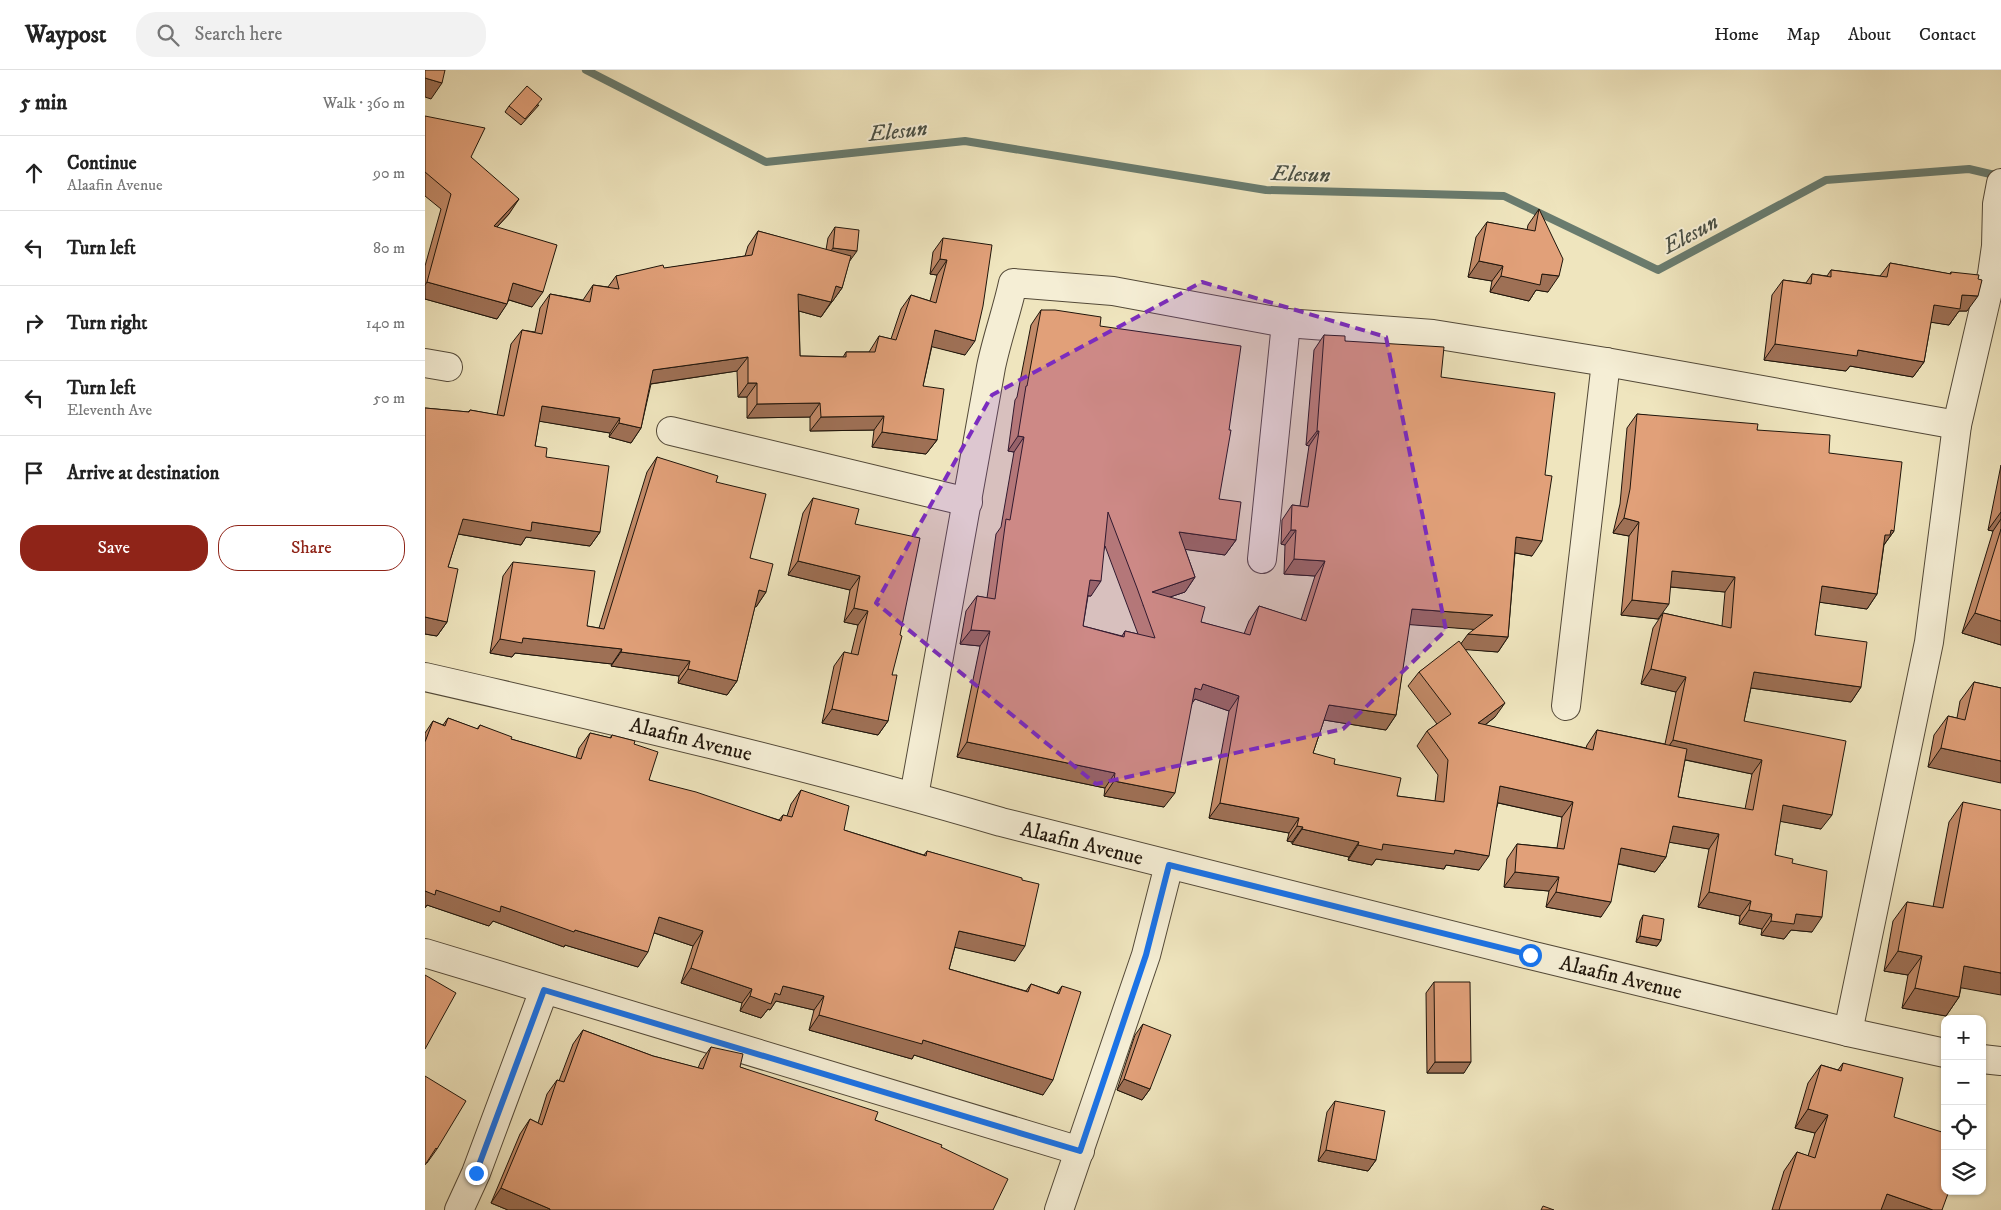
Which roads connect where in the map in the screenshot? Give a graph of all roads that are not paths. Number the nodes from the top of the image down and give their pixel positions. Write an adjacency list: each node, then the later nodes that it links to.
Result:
1 (2001, 183): 4 (street)
2 (1286, 323): 3 (street); 6 (street); 7 (street)
3 (1607, 362): 4 (street); 9 (street)
4 (1957, 425): 14 (street)
5 (671, 431): 6 (street)
6 (968, 502): 10 (street)
7 (1262, 560)
8 (425, 677): 10 (street, Alaafin Avenue)
9 (1566, 706)
10 (914, 796): 11 (street, Alaafin Avenue)
11 (1169, 865): 14 (street, Alaafin Avenue); 18 (street)
12 (425, 953): 13 (street)
13 (544, 990): 18 (street); 19 (street)
14 (1848, 1032): 15 (street, Alaafin Avenue)
15 (1941, 1052)
16 (1986, 1059): 17 (street)
17 (2001, 1061)
18 (1080, 1151): 20 (street)
19 (459, 1210)
20 (1059, 1210)

